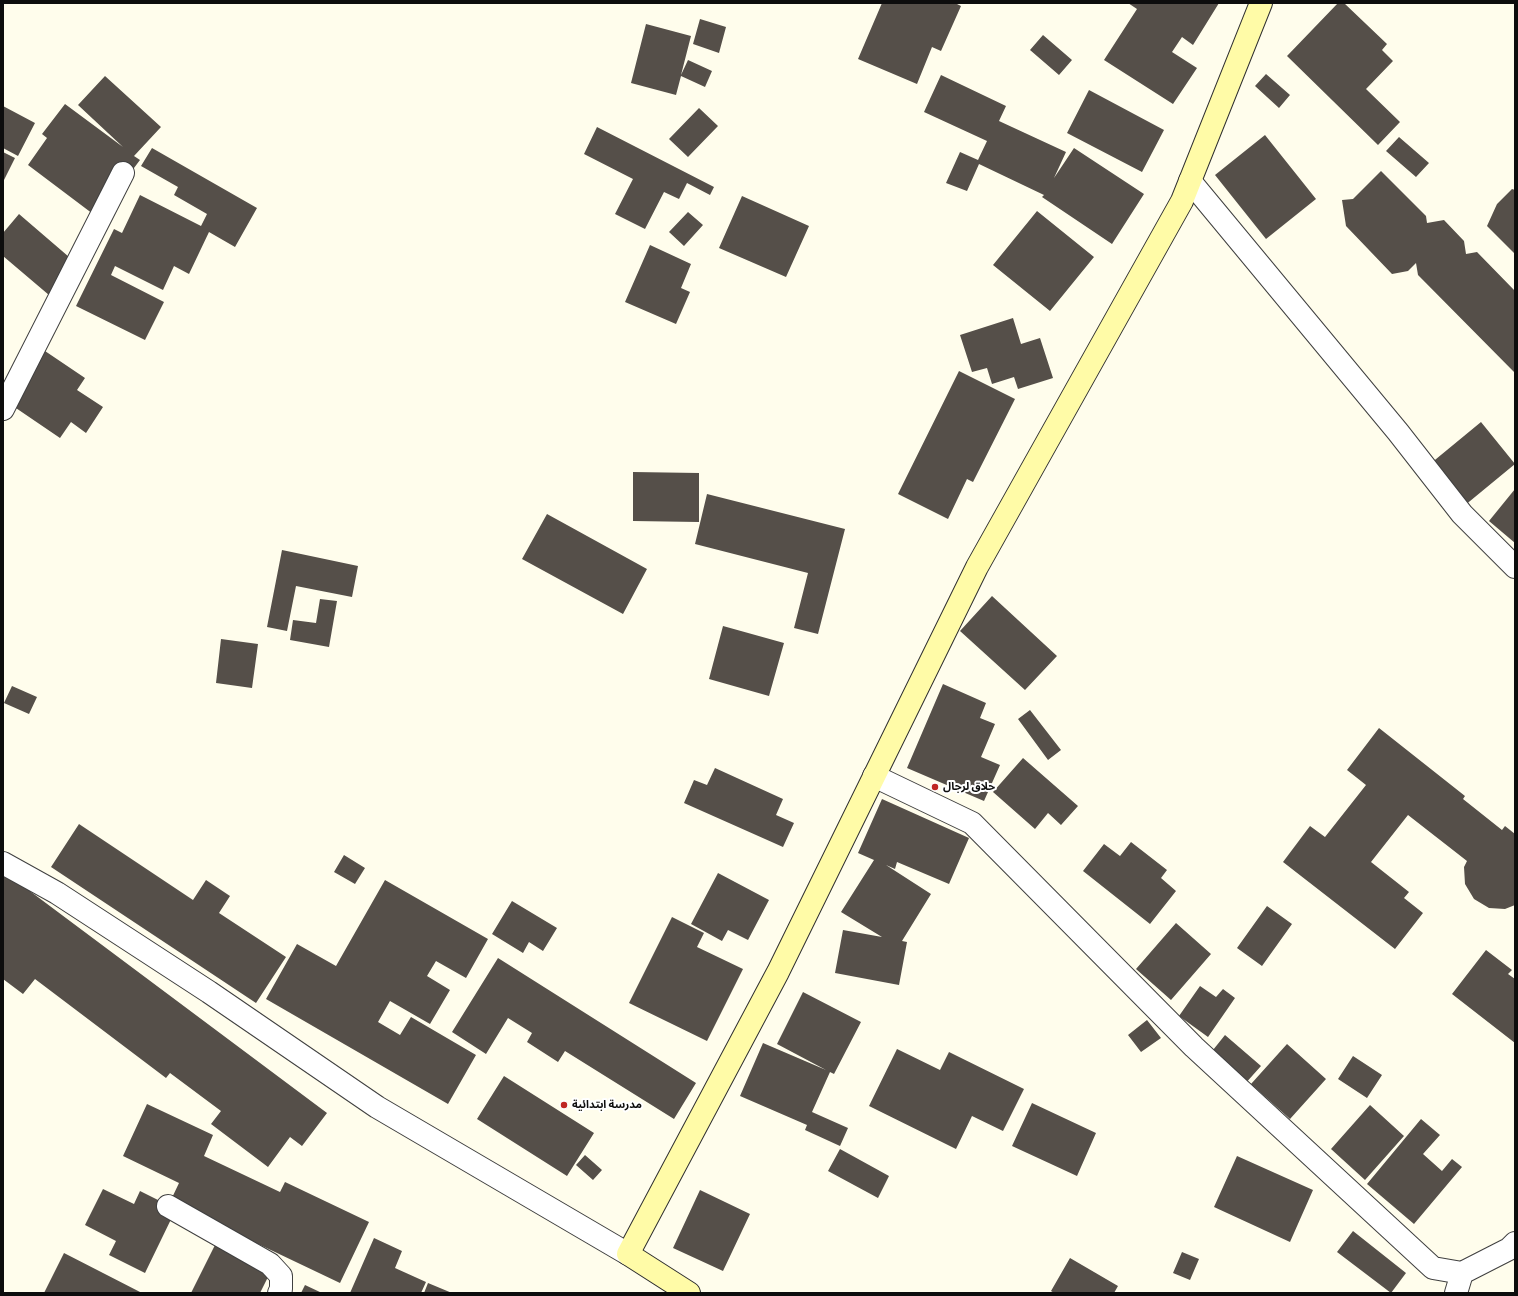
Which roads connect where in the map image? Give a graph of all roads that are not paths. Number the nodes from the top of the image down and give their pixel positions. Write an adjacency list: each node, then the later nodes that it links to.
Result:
1 (1261, 3): 3 (main road)
2 (123, 173): 4 (street)
3 (1190, 181): 5 (street); 6 (main road)
4 (3, 409)
5 (1515, 567)
6 (874, 776): 10 (main road); 11 (street)
7 (3, 864): 10 (street)
8 (168, 1206): 12 (street)
9 (1515, 1243): 11 (street)
10 (628, 1254): 13 (main road)
11 (1459, 1283)
12 (279, 1293)
13 (689, 1293)

